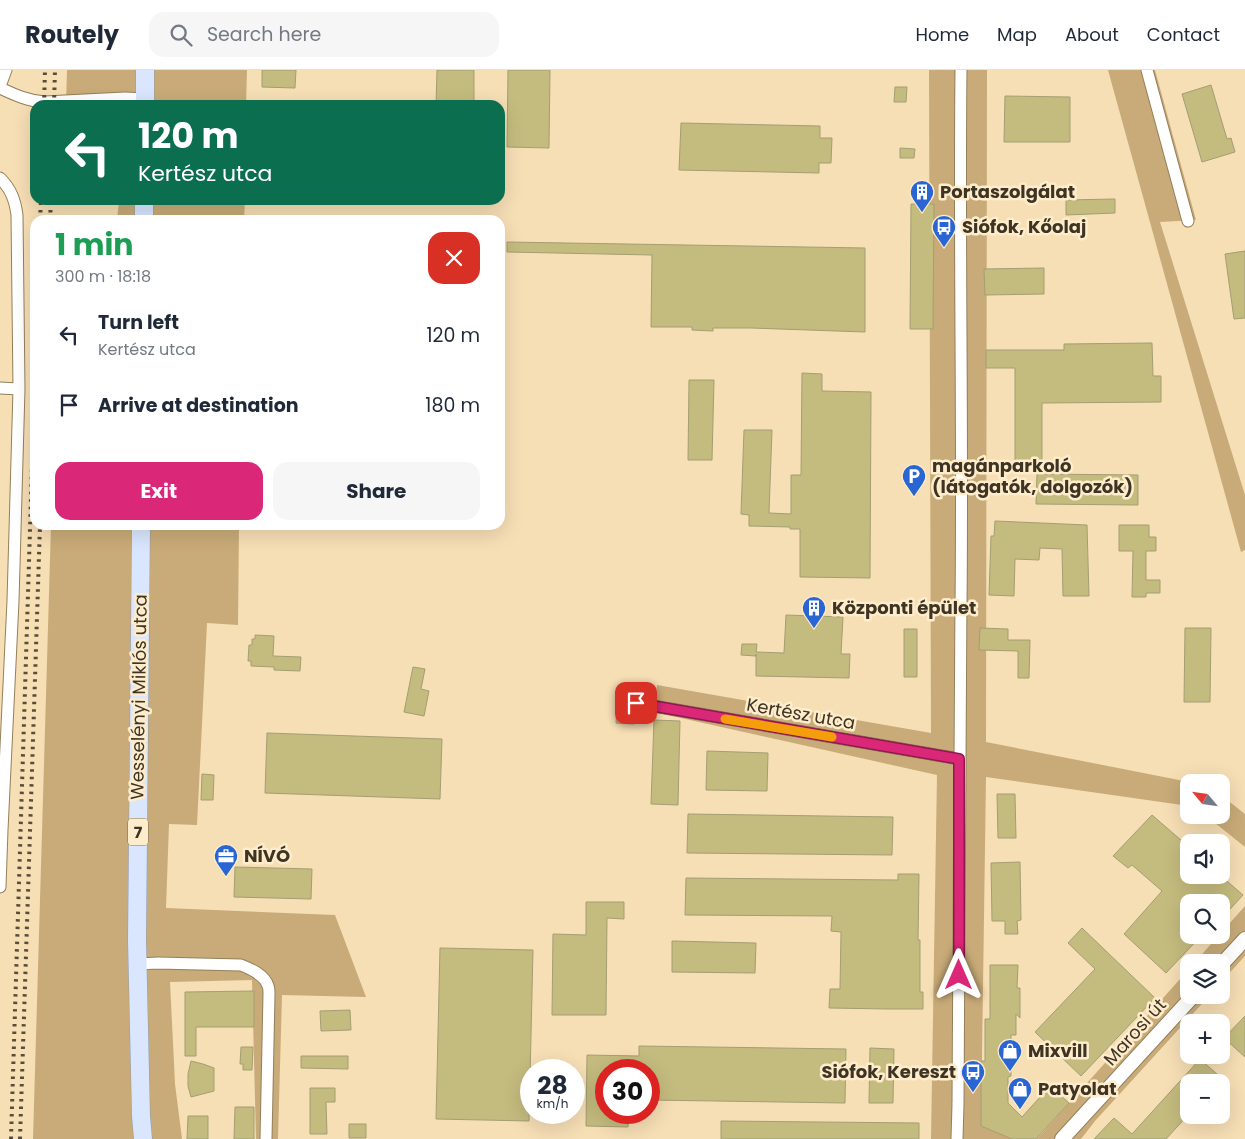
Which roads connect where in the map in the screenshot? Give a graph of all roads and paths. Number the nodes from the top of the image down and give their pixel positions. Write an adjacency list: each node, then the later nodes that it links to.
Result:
1 (6, 70): 5 (street)
2 (145, 70): 9 (main road)
3 (961, 70): 18 (street)
4 (1146, 70): 11 (street)
5 (0, 87): 6 (street)
6 (30, 100)
7 (84, 100): 8 (street)
8 (134, 100)
9 (145, 100)
10 (1, 179): 13 (street)
11 (1188, 221)
12 (0, 388): 13 (street)
13 (18, 389): 16 (street)
14 (141, 530): 23 (main road, Wesselényi Miklós utca / 7)
15 (0, 600): 16 (street)
16 (13, 601): 19 (street)
17 (636, 703): 18 (street, Kertész utca)
18 (959, 759): 27 (street)
19 (1, 830): 20 (street)
20 (0, 887)
21 (1245, 939): 22 (street)
22 (1230, 955)
23 (137, 964): 25 (main road, Wesselényi Miklós utca / 7); 26 (street)
24 (1186, 1004): 28 (street, Marosi út)
25 (143, 1139)
26 (266, 1139)
27 (957, 1139)
28 (1062, 1139)

